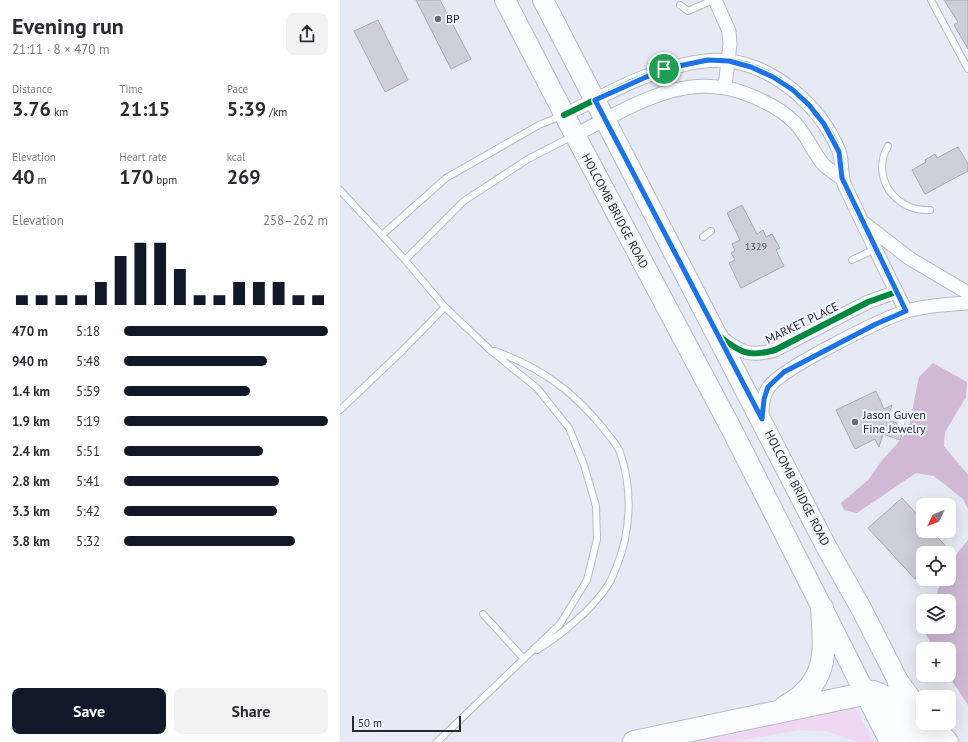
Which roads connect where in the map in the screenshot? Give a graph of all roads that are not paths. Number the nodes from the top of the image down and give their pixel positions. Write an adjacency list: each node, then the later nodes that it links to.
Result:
1 (505, 0): 10 (main road, HOLCOMB BRIDGE ROAD)
2 (543, 0): 9 (main road, HOLCOMB BRIDGE ROAD)
3 (714, 0): 5 (lane); 6 (street)
4 (931, 0): 7 (lane)
5 (680, 5)
6 (729, 61): 8 (street); 9 (street); 14 (street)
7 (968, 69)
8 (725, 86): 11 (street); 14 (street)
9 (595, 100): 10 (street); 11 (main road, HOLCOMB BRIDGE ROAD)
10 (564, 114): 12 (main road, HOLCOMB BRIDGE ROAD); 19 (lane)
11 (606, 120): 12 (street); 29 (main road, HOLCOMB BRIDGE ROAD)
12 (575, 135): 22 (lane); 33 (main road, HOLCOMB BRIDGE ROAD)
13 (888, 146): 16 (lane)
14 (842, 178): 17 (street)
15 (340, 190): 19 (lane)
16 (930, 210)
17 (861, 221): 21 (street); 25 (street)
18 (711, 232): 20 (lane)
19 (382, 235): 22 (lane)
20 (703, 237)
21 (875, 249): 23 (lane); 24 (street)
22 (406, 260): 27 (lane)
23 (852, 260)
24 (896, 292): 28 (street); 29 (street, MARKET PLACE)
25 (968, 293)
26 (968, 304): 28 (street)
27 (445, 307): 30 (lane); 31 (lane)
28 (906, 311): 32 (street)
29 (718, 335): 32 (main road, HOLCOMB BRIDGE ROAD)
30 (490, 350): 35 (lane); 35 (lane)
31 (340, 410)
32 (762, 419): 36 (main road, HOLCOMB BRIDGE ROAD)
33 (822, 608): 37 (main road, HOLCOMB BRIDGE ROAD); 39 (highway)
34 (483, 614): 35 (lane)
35 (524, 659): 41 (lane)
36 (899, 684): 38 (highway); 45 (main road, HOLCOMB BRIDGE ROAD)
37 (865, 693): 39 (highway); 43 (main road, HOLCOMB BRIDGE ROAD); 44 (highway)
38 (916, 707)
39 (769, 714): 42 (highway)
40 (936, 730): 46 (highway)
41 (438, 742)
42 (634, 742)
43 (890, 742)
44 (912, 742)
45 (929, 742)
46 (947, 742)

